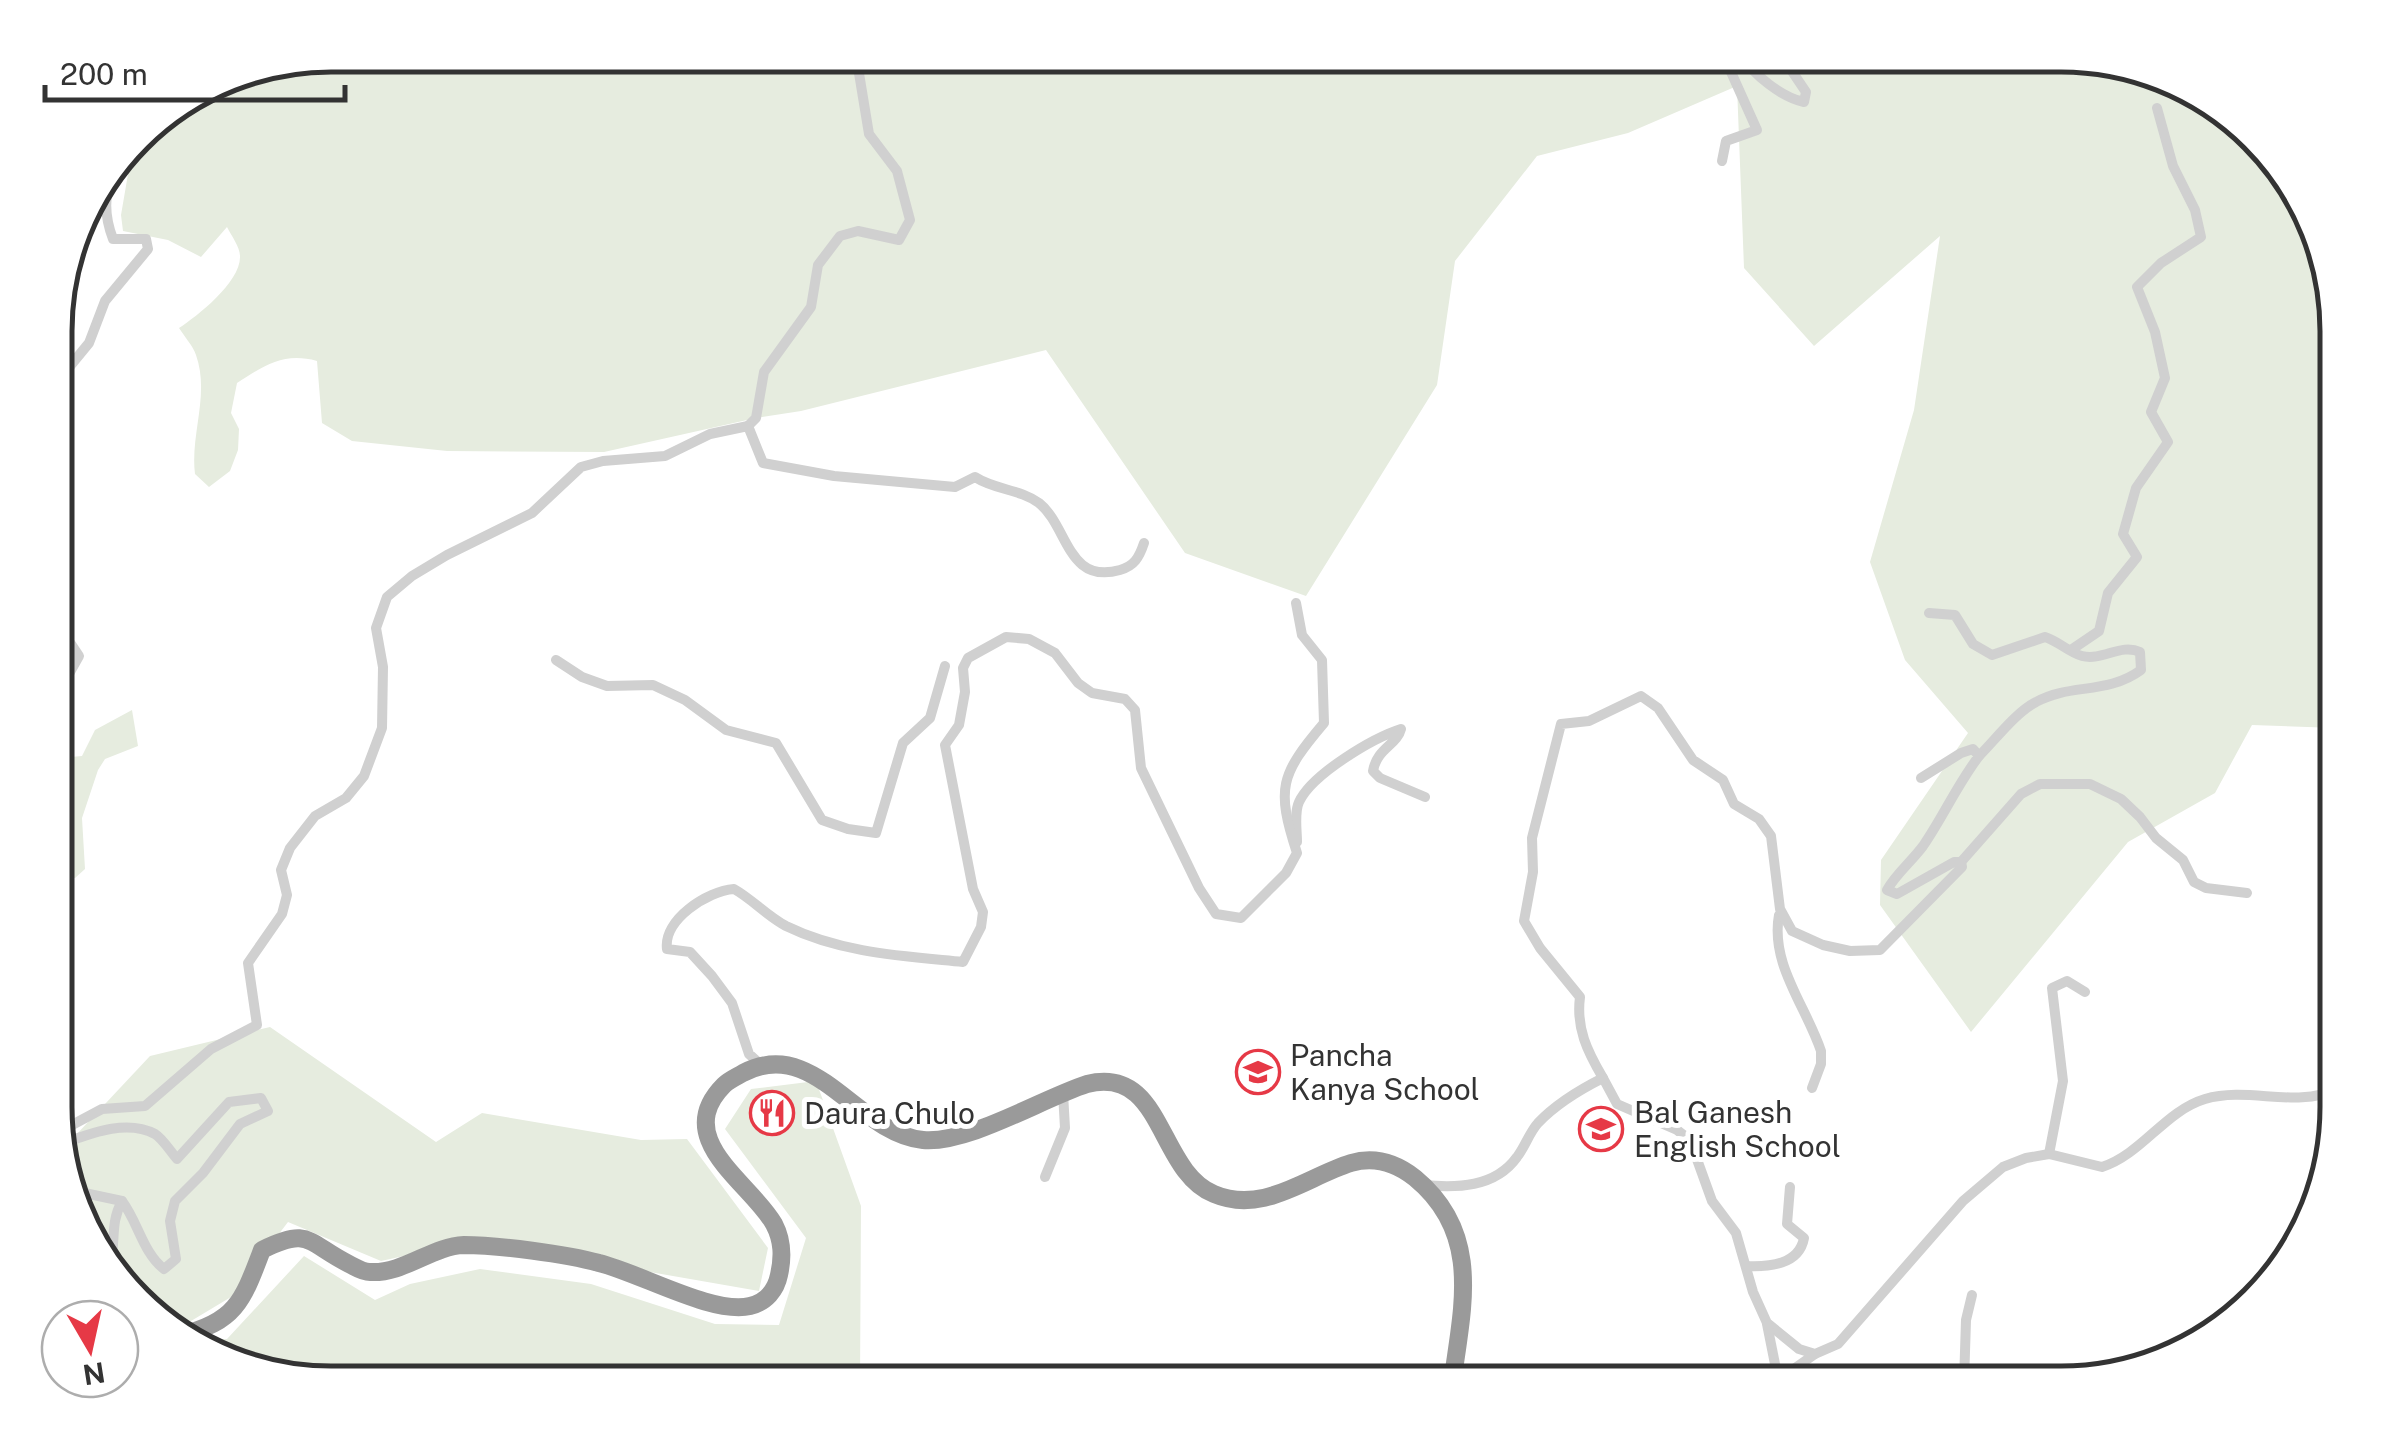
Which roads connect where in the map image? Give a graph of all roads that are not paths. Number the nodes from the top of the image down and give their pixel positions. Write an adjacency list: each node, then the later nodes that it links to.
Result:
1 (859, 72): 9 (street)
2 (1731, 72): 6 (street)
3 (1755, 72): 4 (street)
4 (1792, 72)
5 (2157, 108): 14 (street)
6 (1722, 161)
7 (105, 205): 8 (street)
8 (72, 363)
9 (748, 426): 10 (street); 31 (street)
10 (1144, 543)
11 (1296, 603): 21 (street)
12 (1929, 613): 14 (street)
13 (72, 646): 17 (street)
14 (2071, 650): 18 (street)
15 (556, 660): 16 (street)
16 (945, 666)
17 (72, 668)
18 (1979, 756): 19 (street); 22 (street)
19 (1921, 778)
20 (1425, 798): 21 (street)
21 (1298, 853): 26 (street)
22 (1961, 862): 23 (street); 24 (street)
23 (2247, 893)
24 (1780, 909): 27 (street); 28 (street)
25 (2085, 992): 33 (street)
26 (760, 1064): 29 (highway); 43 (highway)
27 (1602, 1078): 35 (street); 40 (street)
28 (1812, 1088)
29 (1063, 1092): 34 (street); 35 (highway)
30 (2319, 1095): 33 (street)
31 (73, 1124)
32 (75, 1139): 38 (street)
33 (2049, 1154): 44 (street)
34 (1045, 1178)
35 (1423, 1184): 45 (highway)
36 (1790, 1187): 40 (street)
37 (87, 1193): 38 (street)
38 (122, 1200): 39 (street)
39 (112, 1245)
40 (1746, 1266): 42 (street)
41 (1972, 1296): 48 (street)
42 (1767, 1322): 44 (street); 46 (street)
43 (200, 1331)
44 (1815, 1354): 47 (street)
45 (1454, 1366)
46 (1776, 1366)
47 (1800, 1366)
48 (1965, 1366)

